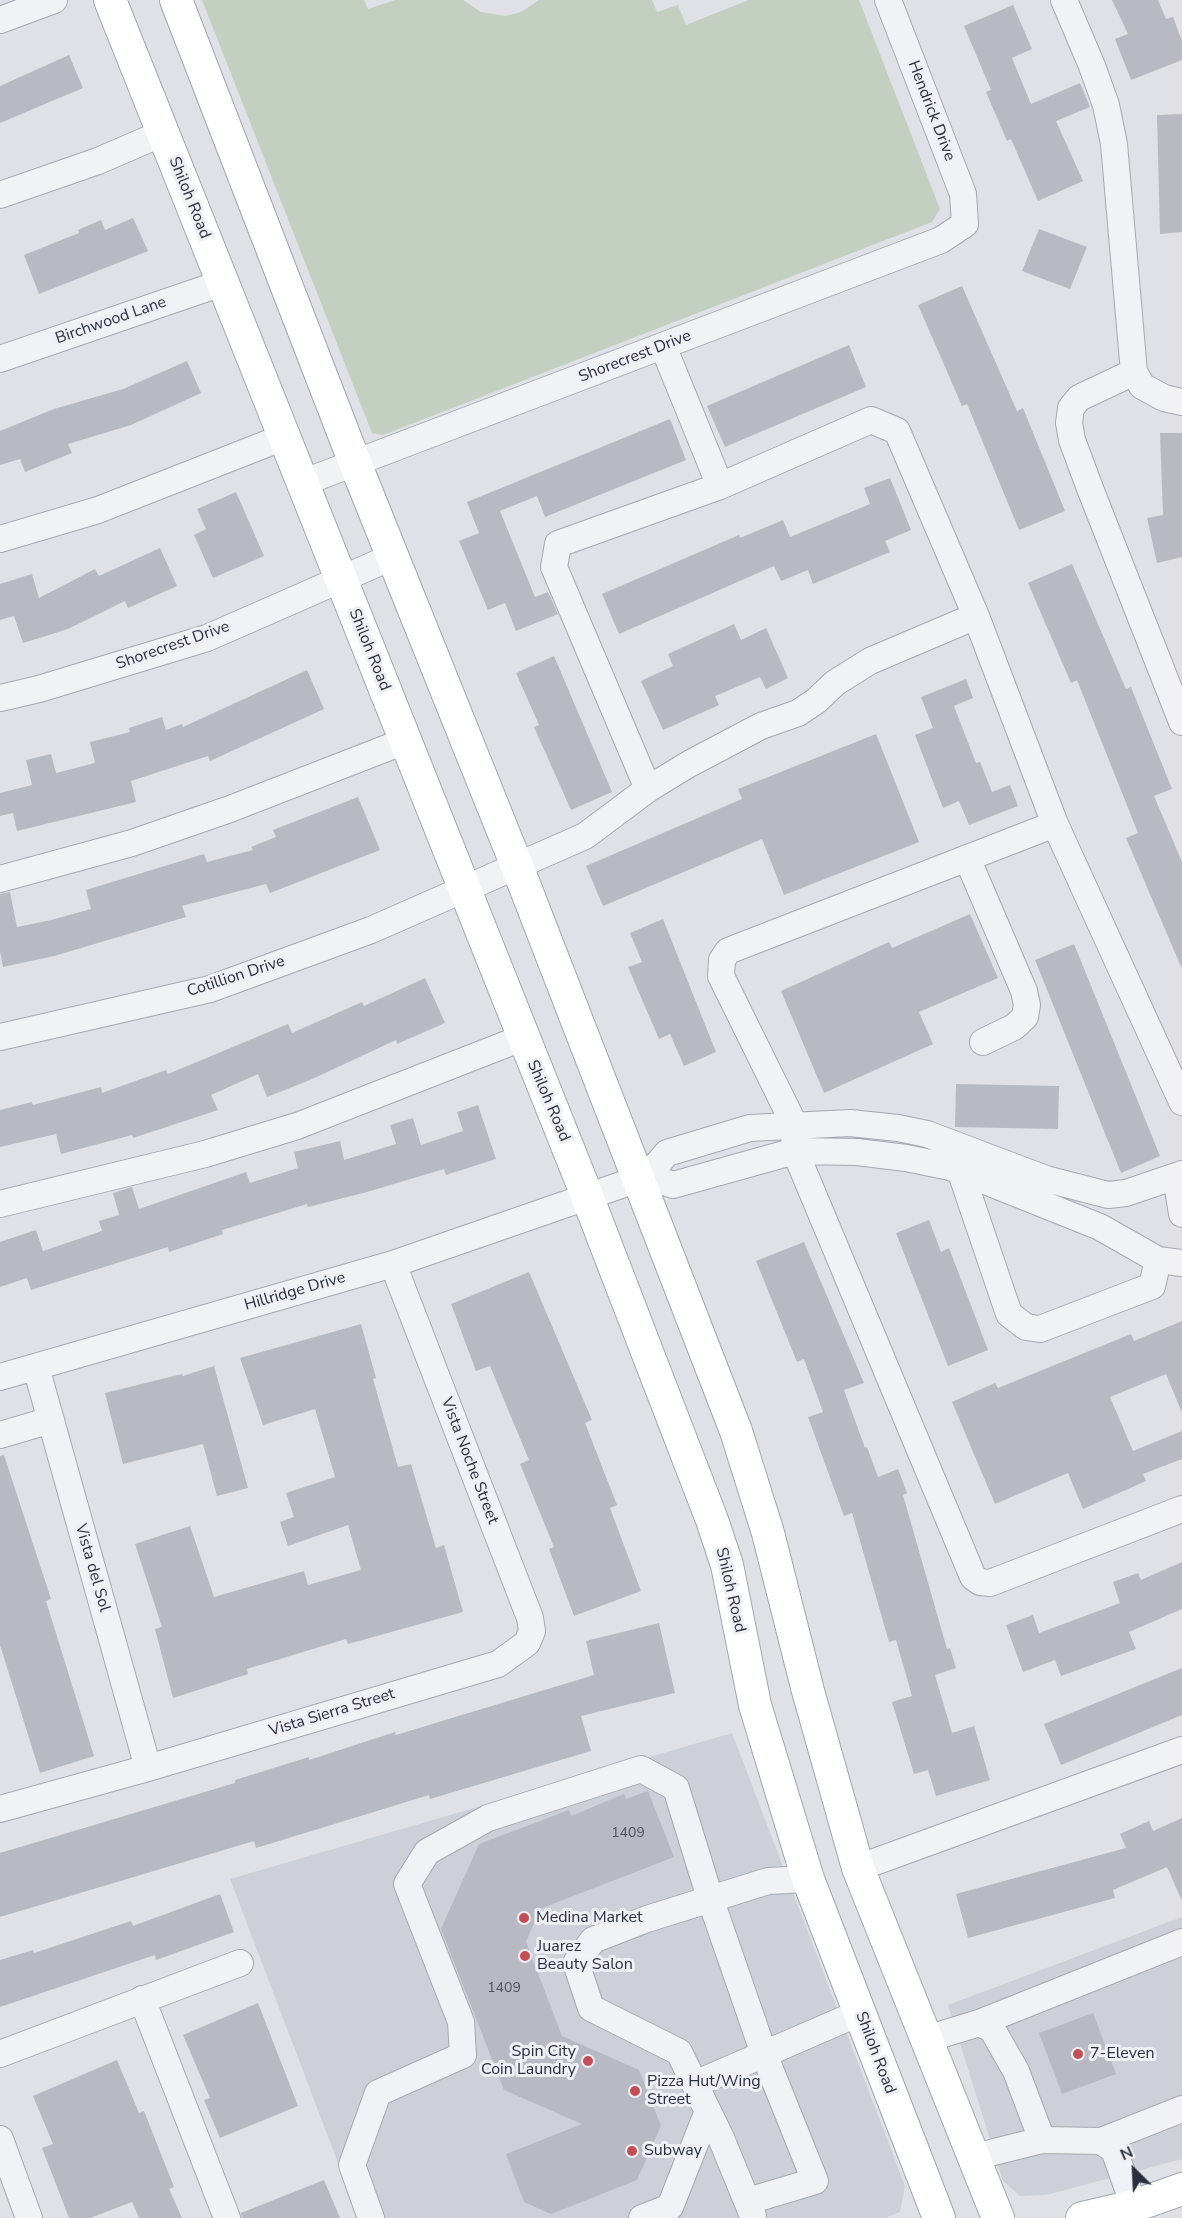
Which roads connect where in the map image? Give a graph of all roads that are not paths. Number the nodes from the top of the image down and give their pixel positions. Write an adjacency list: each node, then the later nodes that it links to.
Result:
1 (54, 0): 6 (street)
2 (110, 0): 7 (main road, Shiloh Road)
3 (176, 0): 16 (main road)
4 (888, 0): 9 (street, Hendrick Drive)
5 (1064, 0): 13 (street)
6 (0, 20)
7 (163, 133): 8 (street); 10 (main road, Shiloh Road)
8 (0, 195)
9 (965, 224): 11 (street, Shorecrest Drive)
10 (222, 283): 12 (street, Birchwood Lane); 15 (main road, Shiloh Road)
11 (663, 346): 16 (street, Shorecrest Drive); 18 (street)
12 (0, 359)
13 (1134, 372): 14 (street); 24 (street)
14 (1182, 402)
15 (284, 437): 17 (main road, Shiloh Road); 19 (street)
16 (355, 463): 17 (street, Shorecrest Drive); 20 (main road)
17 (302, 483): 21 (main road, Shiloh Road)
18 (720, 486): 22 (street); 26 (street)
19 (0, 539)
20 (394, 556): 21 (street, Shorecrest Drive); 29 (main road)
21 (341, 579): 23 (street, Shorecrest Drive); 25 (main road, Shiloh Road)
22 (976, 616): 26 (street, Cotillion Drive); 27 (street)
23 (0, 698)
24 (1182, 722)
25 (405, 741): 30 (street); 31 (main road, Shiloh Road)
26 (648, 789): 29 (street, Cotillion Drive)
27 (1055, 824): 28 (street); 35 (street)
28 (967, 858): 34 (street); 36 (street)
29 (517, 866): 31 (street, Cotillion Drive); 41 (main road)
30 (0, 879)
31 (464, 889): 32 (street, Cotillion Drive); 33 (main road, Shiloh Road)
32 (0, 1037)
33 (522, 1038): 42 (main road, Shiloh Road); 43 (street)
34 (983, 1042)
35 (1182, 1102)
36 (794, 1124): 37 (street); 38 (street); 41 (street)
37 (953, 1143): 39 (street); 40 (street)
38 (795, 1151): 39 (street); 41 (street); 51 (street)
39 (960, 1171): 45 (street); 45 (street)
40 (1182, 1175): 44 (street)
41 (642, 1178): 42 (street, Hillridge Drive); 56 (main road)
42 (587, 1197): 46 (street, Hillridge Drive); 57 (main road, Shiloh Road)
43 (0, 1204)
44 (1182, 1214)
45 (1170, 1261)
46 (393, 1264): 47 (street, Hillridge Drive); 52 (street, Vista Noche Street)
47 (36, 1367): 48 (street, Hillridge Drive); 49 (street, Vista del Sol)
48 (0, 1377)
49 (51, 1420): 50 (street); 54 (street, Vista del Sol)
50 (0, 1435)
51 (1182, 1509)
52 (514, 1654): 54 (street, Vista Sierra Street)
53 (1182, 1750): 56 (street)
54 (148, 1768): 55 (street, Vista Sierra Street)
55 (0, 1809)
56 (858, 1868): 57 (main road); 64 (main road)
57 (808, 1879): 58 (street); 62 (main road, Shiloh Road)
58 (710, 1898): 66 (street); 67 (street); 79 (street)
59 (1182, 1942): 63 (street)
60 (240, 1963): 61 (street)
61 (142, 1999): 65 (street); 78 (street)
62 (860, 2013): 66 (street); 81 (main road, Shiloh Road)
63 (980, 2023): 64 (street); 71 (street)
64 (927, 2039): 73 (main road)
65 (0, 2054)
66 (764, 2054): 67 (street); 76 (street)
67 (695, 2084): 69 (street)
68 (1182, 2109): 72 (street)
69 (708, 2111): 76 (street); 80 (street)
70 (0, 2139): 77 (street)
71 (1042, 2140): 72 (street); 73 (street)
72 (1101, 2141): 75 (street)
73 (974, 2157): 82 (main road)
74 (1182, 2189): 75 (main road)
75 (1134, 2205): 83 (main road)
76 (751, 2210)
77 (29, 2218)
78 (227, 2218)
79 (371, 2218)
80 (642, 2218)
81 (939, 2218)
82 (998, 2218)
83 (1082, 2218)

